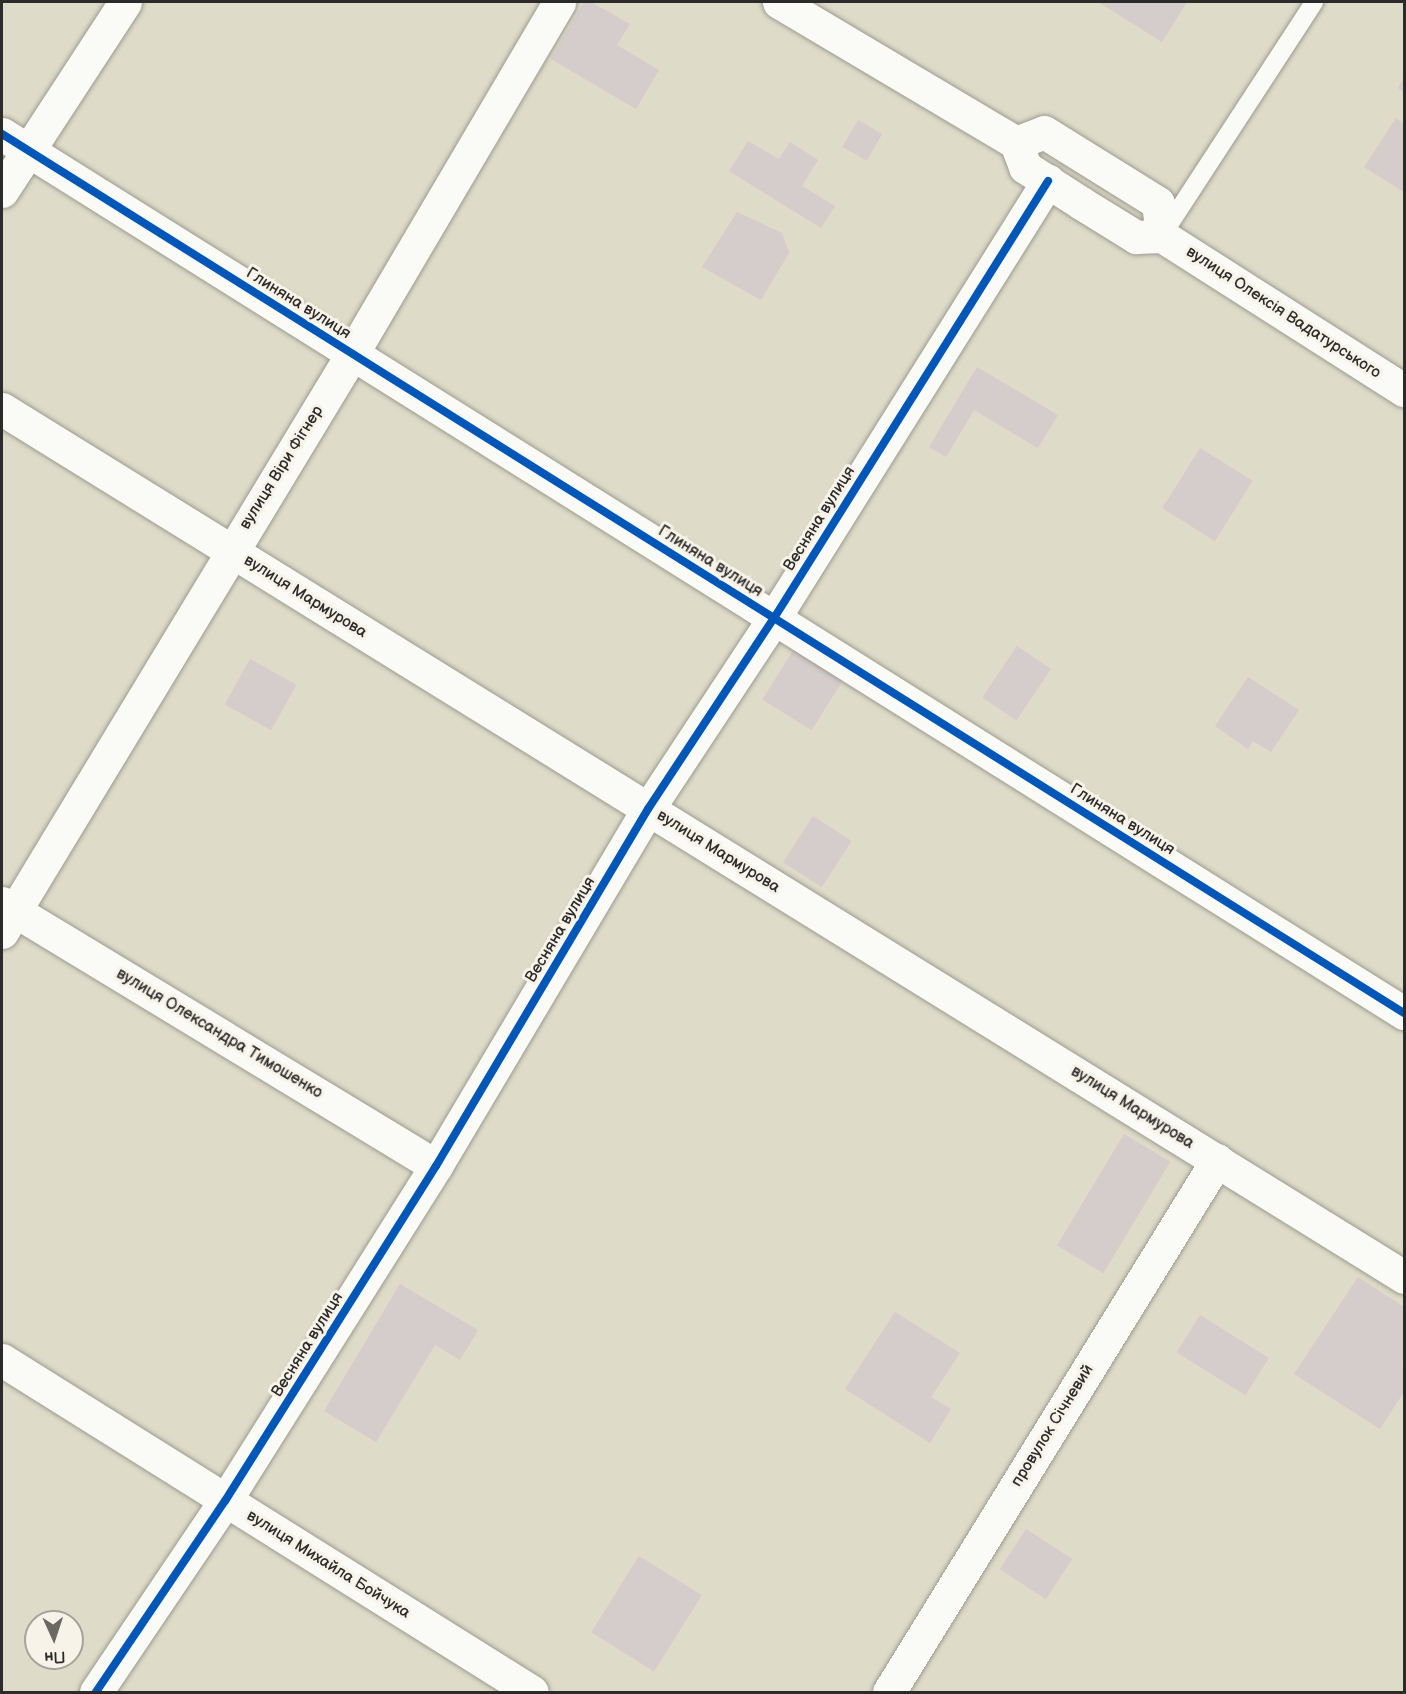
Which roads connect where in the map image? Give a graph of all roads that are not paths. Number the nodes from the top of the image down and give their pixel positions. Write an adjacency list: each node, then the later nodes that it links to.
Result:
1 (125, 2): 5 (street)
2 (559, 2): 10 (street, вулиця Віри Фігнер)
3 (779, 2): 6 (street)
4 (1314, 2): 9 (lane)
5 (15, 143): 8 (street); 10 (street, Глиняна вулиця)
6 (1016, 143): 7 (street); 9 (street)
7 (1048, 182): 9 (street); 14 (street, Весняна вулиця)
8 (2, 192)
9 (1162, 236): 11 (street, вулиця Олексія Вадатурського)
10 (352, 354): 13 (street, вулиця Віри Фігнер); 14 (street, Глиняна вулиця)
11 (1404, 390)
12 (2, 409): 13 (street, вулиця Мармурова)
13 (231, 551): 15 (street, вулиця Мармурова); 16 (street, вулиця Віри Фігнер)
14 (774, 618): 15 (street, Весняна вулиця); 17 (street, Глиняна вулиця)
15 (648, 809): 18 (street, вулиця Мармурова); 19 (street, Весняна вулиця)
16 (6, 915): 19 (street, вулиця Олександра Тимошенко)
17 (1404, 1013)
18 (1217, 1160): 20 (street, вулиця Мармурова); 25 (street, провулок Січневий)
19 (435, 1166): 22 (street, Весняна вулиця)
20 (1404, 1277)
21 (2, 1360): 22 (street, вулиця Михайла Бойчука)
22 (225, 1501): 23 (street, Весняна вулиця); 24 (street, вулиця Михайла Бойчука)
23 (96, 1692)
24 (532, 1692)
25 (889, 1692)

